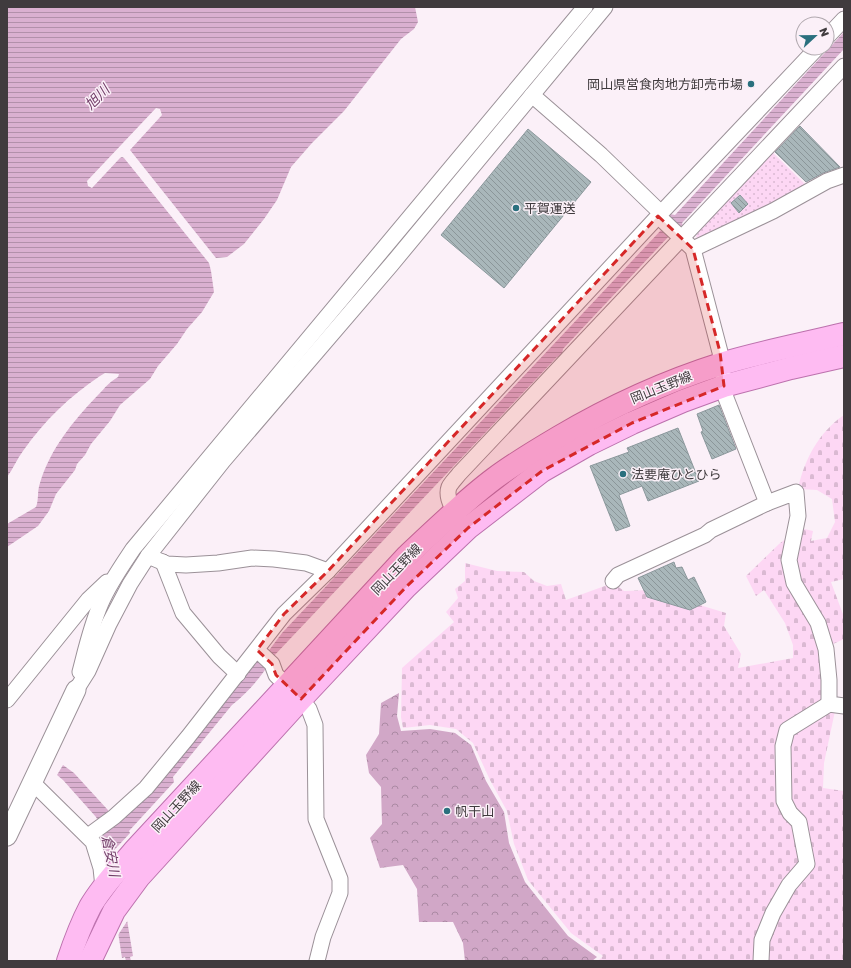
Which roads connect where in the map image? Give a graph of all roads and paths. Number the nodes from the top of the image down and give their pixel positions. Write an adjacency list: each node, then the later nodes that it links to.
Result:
1 (585, 7): 22 (street)
2 (605, 7): 7 (street)
3 (844, 19): 4 (street)
4 (835, 29)
5 (810, 56): 9 (street)
6 (844, 66): 10 (street)
7 (532, 95): 9 (street); 19 (street)
8 (844, 175): 11 (street)
9 (661, 217): 10 (street); 21 (street)
10 (678, 236): 11 (street); 17 (street)
11 (693, 249): 14 (street)
12 (844, 334): 14 (main road, 岡山玉野線)
13 (844, 356): 15 (main road, 岡山玉野線)
14 (721, 364): 15 (street); 17 (main road, 岡山玉野線)
15 (724, 386): 16 (street); 18 (main road, 岡山玉野線)
16 (767, 503): 23 (street); 29 (street)
17 (454, 512): 18 (street); 27 (main road, 岡山玉野線)
18 (468, 528): 27 (main road, 岡山玉野線)
19 (148, 556): 20 (street); 26 (street)
20 (163, 562): 21 (street); 25 (street)
21 (328, 571): 24 (street)
22 (117, 573): 26 (street); 28 (street)
23 (613, 581)
24 (263, 656): 25 (street); 27 (street)
25 (238, 674): 32 (street)
26 (76, 690): 31 (street)
27 (294, 693): 34 (main road, 岡山玉野線); 36 (main road, 岡山玉野線); 37 (street)
28 (7, 700)
29 (829, 704): 30 (street); 38 (street)
30 (844, 706)
31 (32, 782): 32 (street); 33 (street)
32 (94, 831): 34 (street)
33 (7, 836)
34 (106, 884): 35 (main road, 岡山玉野線)
35 (68, 961)
36 (90, 961)
37 (317, 961)
38 (761, 961)

